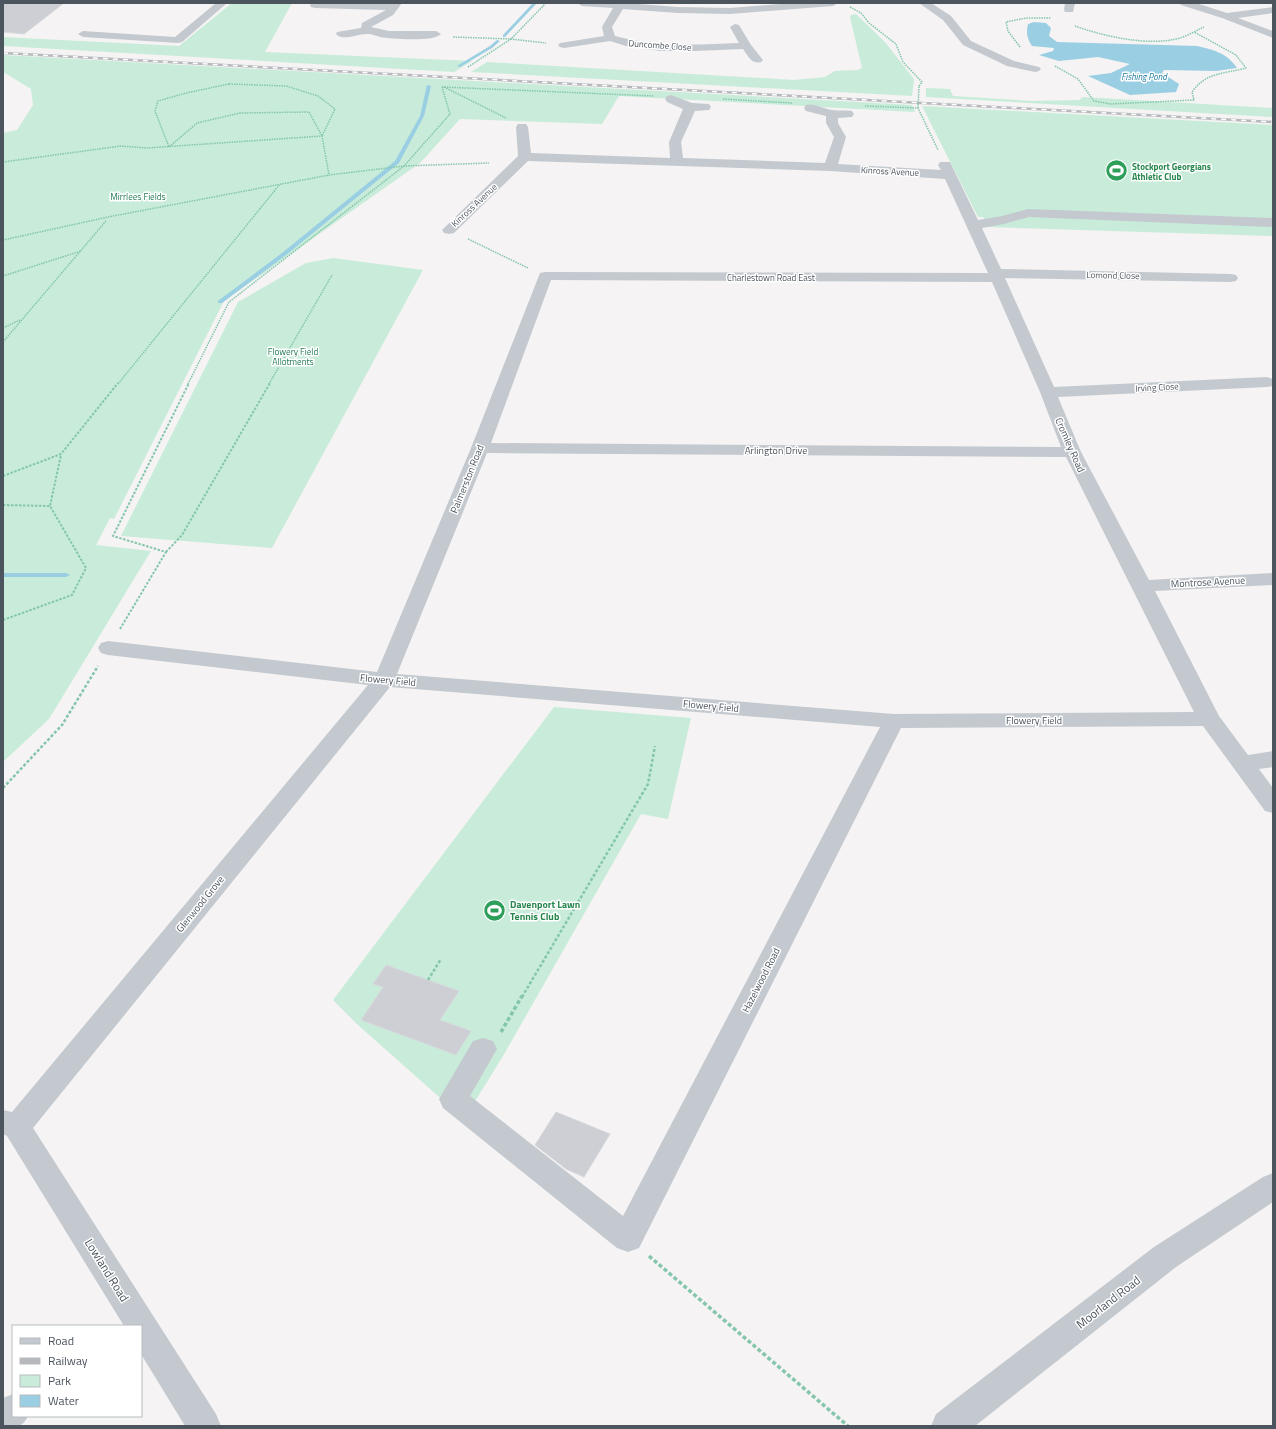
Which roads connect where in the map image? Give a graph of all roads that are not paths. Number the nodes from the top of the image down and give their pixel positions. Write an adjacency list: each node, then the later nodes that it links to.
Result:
1 (222, 3): 14 (street)
2 (582, 3): 9 (street)
3 (832, 3): 8 (street)
4 (924, 3): 22 (street)
5 (1185, 3): 11 (street)
6 (315, 5): 7 (street)
7 (395, 5): 13 (street)
8 (785, 5): 9 (street)
9 (619, 7): 18 (street)
10 (1273, 10): 11 (street)
11 (1226, 16): 17 (street)
12 (735, 27): 20 (street)
13 (368, 30): 15 (street); 16 (street)
14 (83, 34)
15 (341, 34)
16 (436, 34)
17 (1273, 35)
18 (610, 38): 19 (street); 20 (street, Duncombe Close)
19 (564, 45)
20 (746, 46): 21 (street)
21 (757, 60)
22 (1035, 69)
23 (671, 100): 24 (street)
24 (690, 107): 25 (street); 31 (street)
25 (706, 107)
26 (810, 108): 27 (street)
27 (832, 114): 28 (street); 32 (street)
28 (848, 114)
29 (522, 127): 30 (street)
30 (522, 160): 31 (street, Kinross Avenue); 36 (street, Kinross Avenue)
31 (677, 163): 32 (street, Kinross Avenue)
32 (830, 167): 33 (street, Kinross Avenue)
33 (947, 170): 35 (street, Cromley Road)
34 (1273, 222): 35 (street)
35 (973, 225): 38 (street, Cromley Road)
36 (449, 230)
37 (545, 276): 38 (street, Charlestown Road East); 42 (street, Palmerston Road)
38 (997, 276): 39 (street, Lomond Close); 41 (street, Cromley Road)
39 (1231, 278)
40 (1267, 382): 41 (street, Irving Close)
41 (1048, 392): 43 (street, Cromley Road)
42 (480, 448): 43 (street, Arlington Drive); 47 (street, Palmerston Road)
43 (1072, 452): 45 (street, Cromley Road)
44 (1273, 579): 45 (street, Montrose Avenue)
45 (1142, 586): 48 (street, Cromley Road)
46 (108, 648): 47 (street, Flowery Field)
47 (384, 680): 49 (street, Flowery Field); 54 (street, Glenwood Grove)
48 (1208, 719): 49 (street, Flowery Field); 51 (street)
49 (894, 721): 53 (street, Hazelwood Road)
50 (1273, 759): 51 (street)
51 (1243, 764): 52 (street)
52 (1273, 804)
53 (483, 1049)
54 (10, 1125): 56 (street, Lowland Road)
55 (1273, 1186): 61 (street, Moorland Road)
56 (137, 1325)
57 (144, 1336): 60 (street, Lowland Road)
58 (12, 1412): 59 (street)
59 (3, 1417)
60 (204, 1426)
61 (948, 1426)

